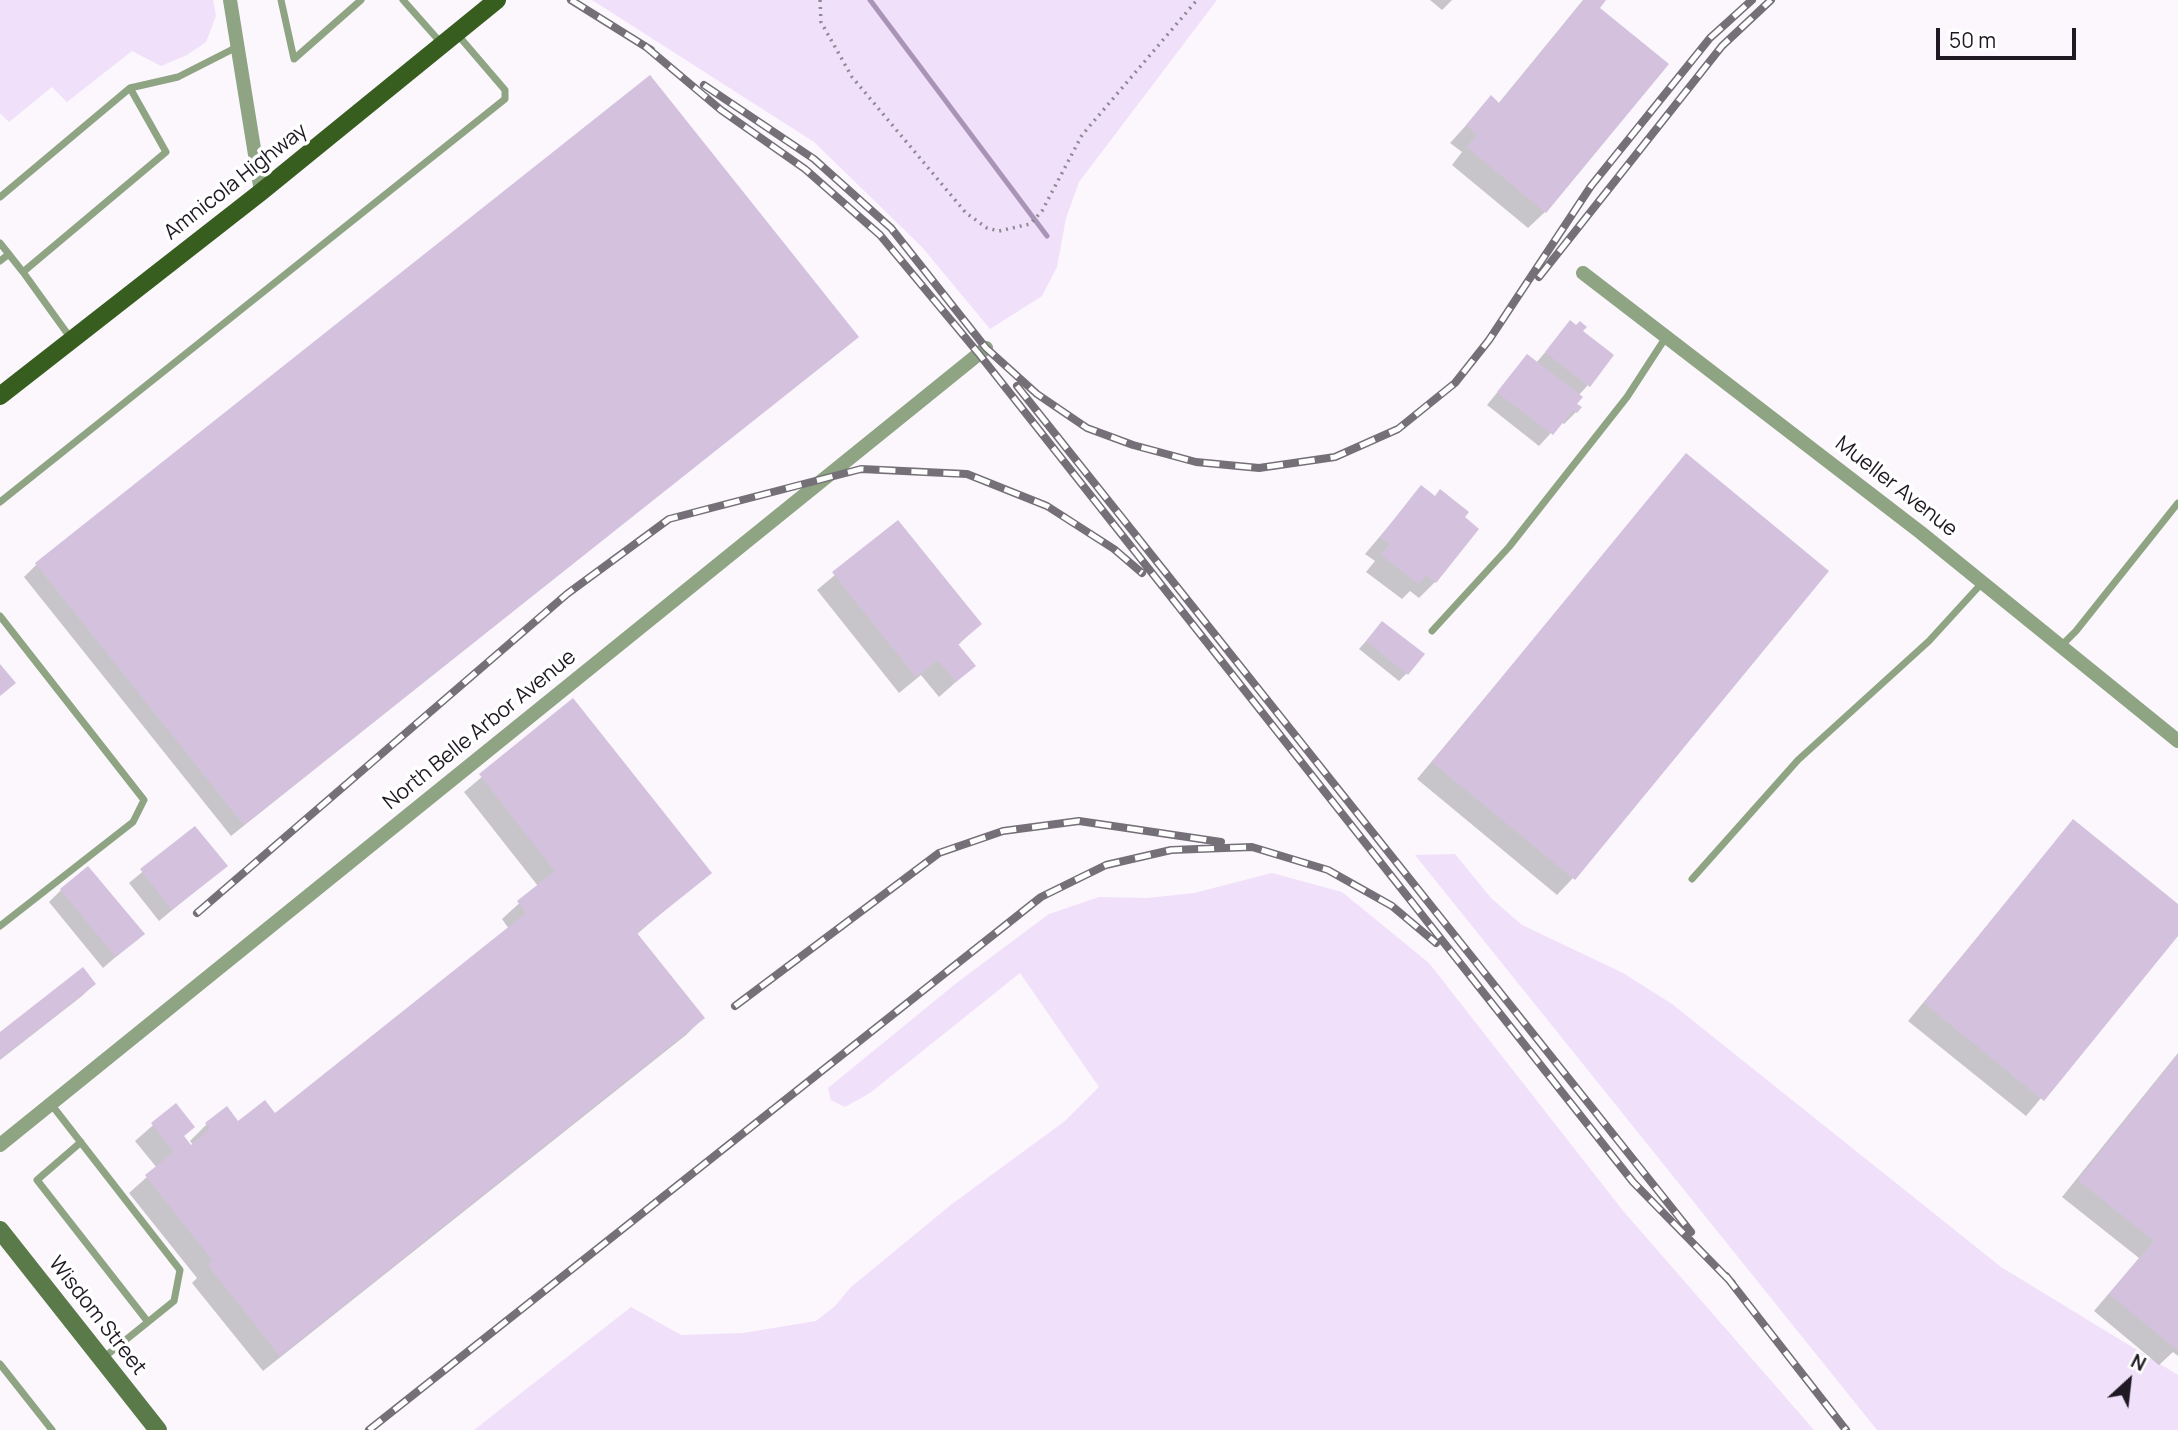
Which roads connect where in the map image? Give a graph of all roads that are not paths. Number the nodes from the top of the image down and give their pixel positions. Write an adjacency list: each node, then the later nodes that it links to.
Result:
1 (230, 0): 7 (street)
2 (281, 0): 3 (lane)
3 (361, 0)
4 (403, 0): 6 (lane)
5 (497, 0): 6 (main road, Amnicola Highway)
6 (450, 39): 9 (main road, Amnicola Highway); 20 (lane)
7 (237, 46): 8 (lane); 9 (street)
8 (130, 88): 10 (lane); 14 (lane)
9 (261, 192): 17 (main road, Amnicola Highway)
10 (0, 197)
11 (0, 243): 12 (lane)
12 (9, 254): 13 (lane); 14 (lane)
13 (0, 261)
14 (23, 272): 17 (lane)
15 (1583, 273): 16 (street, Mueller Avenue)
16 (1666, 337): 22 (street, Mueller Avenue); 24 (lane)
17 (72, 340): 19 (main road, Amnicola Highway)
18 (986, 348): 29 (street, North Belle Arbor Avenue)
19 (0, 396)
20 (0, 502)
21 (2178, 503): 25 (lane)
22 (1982, 582): 25 (street, Mueller Avenue); 27 (lane)
23 (0, 616): 28 (lane)
24 (1432, 631)
25 (2061, 646): 26 (street, Mueller Avenue)
26 (2178, 741)
27 (1692, 879)
28 (0, 926)
29 (51, 1104): 30 (lane); 31 (street, North Belle Arbor Avenue)
30 (81, 1142): 33 (lane); 33 (lane)
31 (0, 1145)
32 (0, 1230): 34 (street, Wisdom Street)
33 (148, 1322): 34 (lane)
34 (102, 1359): 37 (street, Wisdom Street)
35 (0, 1364): 36 (lane)
36 (52, 1430)
37 (158, 1430)

